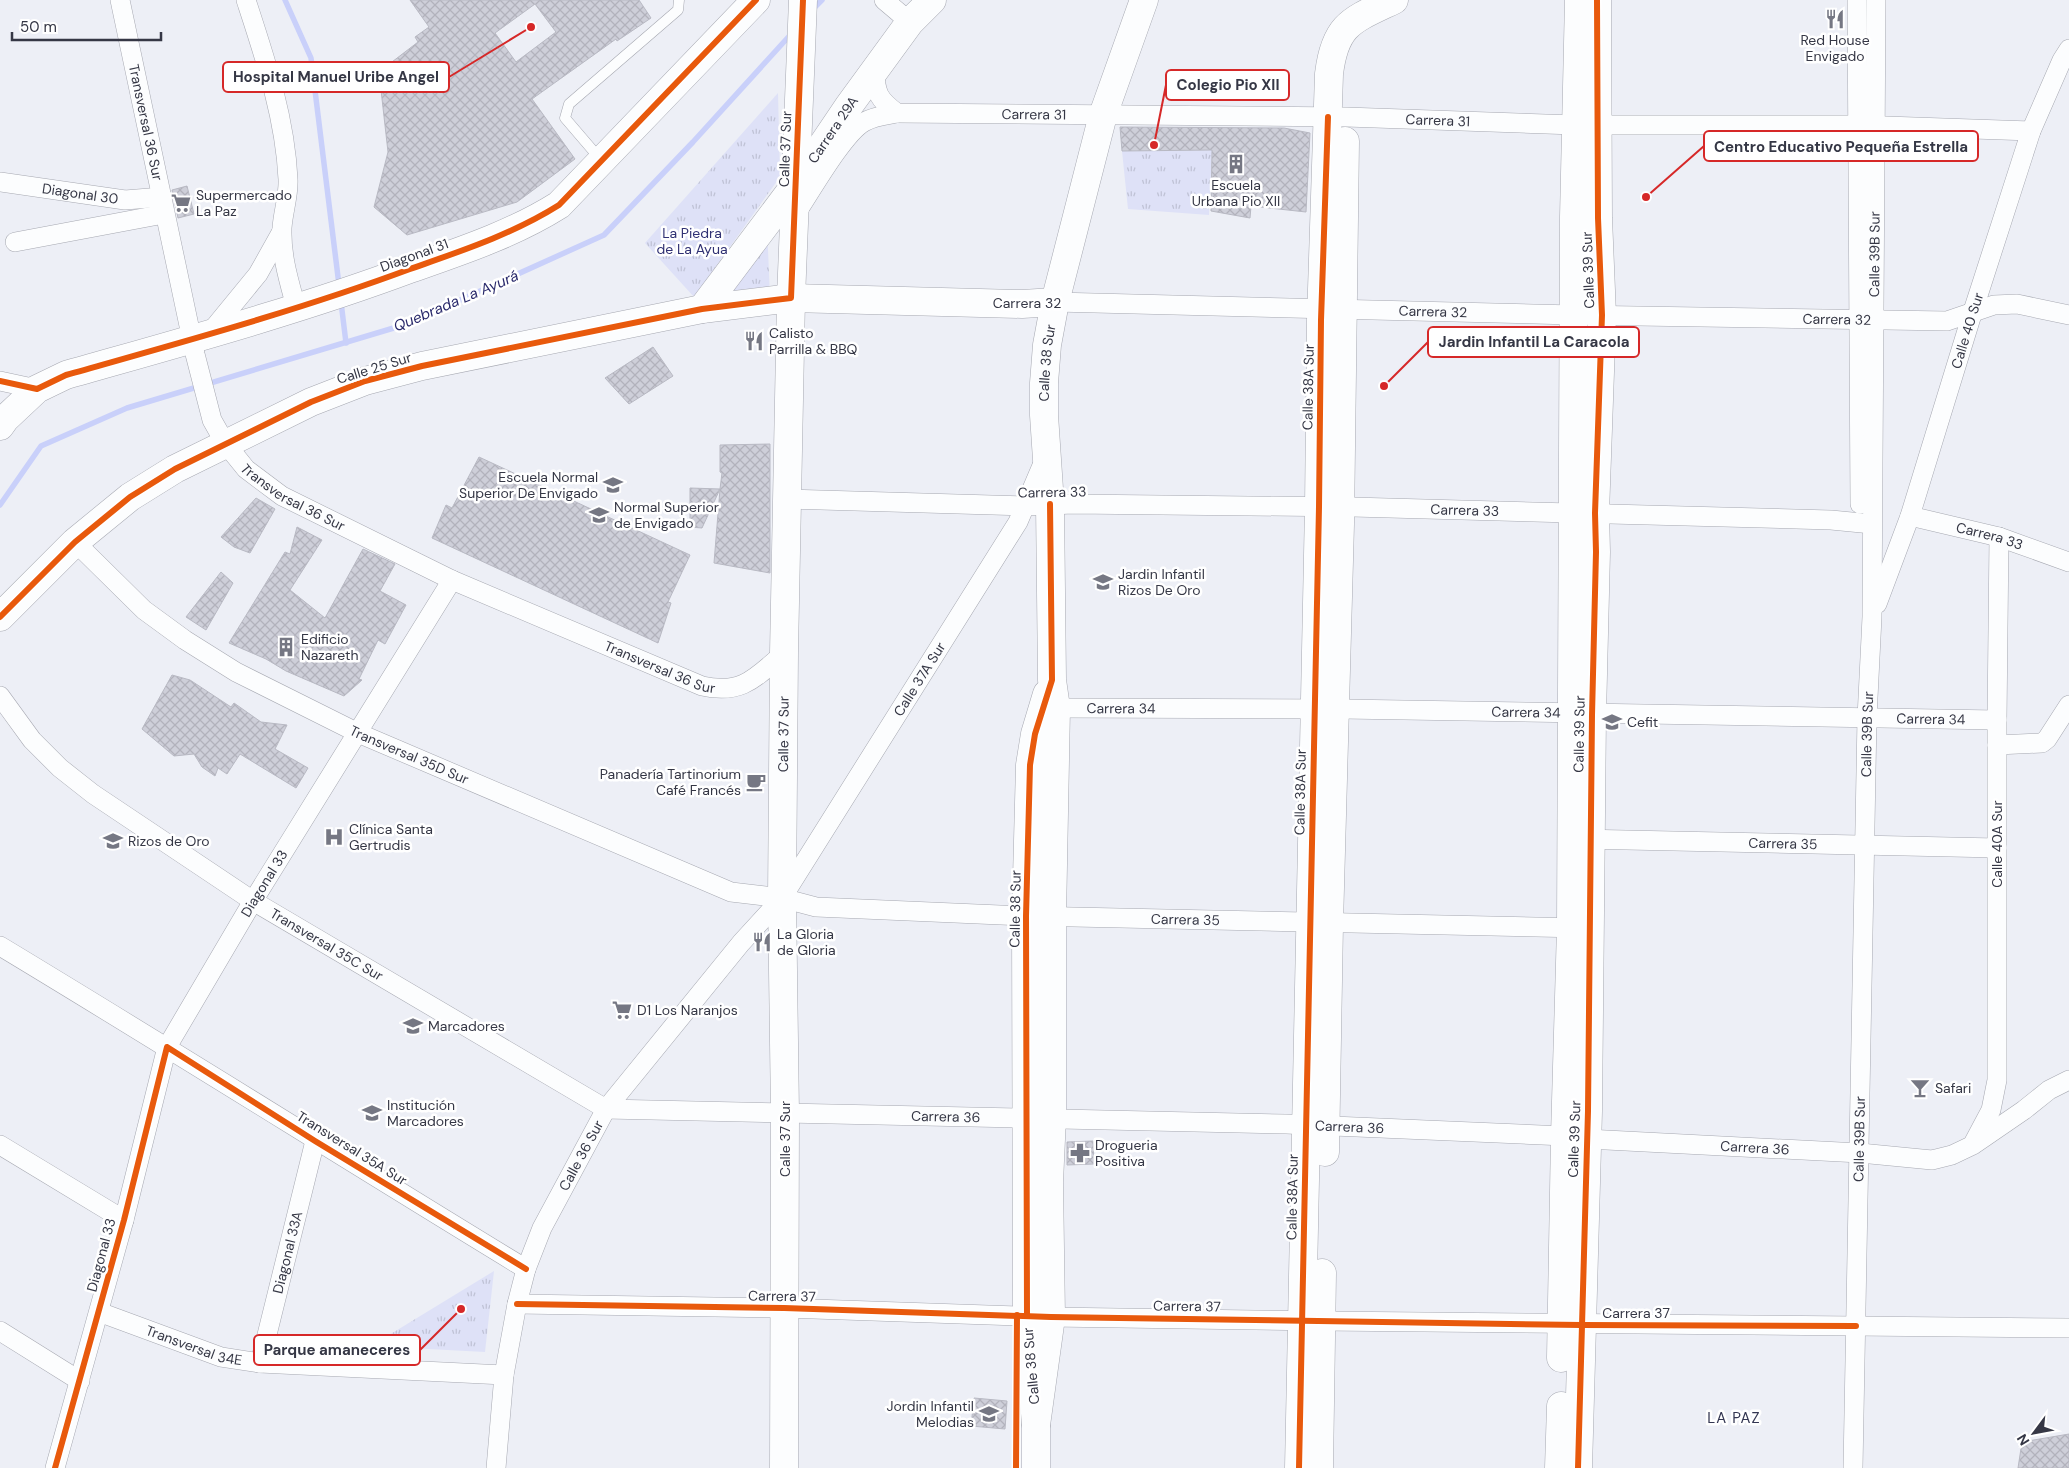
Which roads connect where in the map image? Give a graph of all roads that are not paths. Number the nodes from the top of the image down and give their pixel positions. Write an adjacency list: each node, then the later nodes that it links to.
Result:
1 (120, 0): 26 (street, Transversal 36 Sur)
2 (246, 0): 29 (street)
3 (679, 0): 22 (lane)
4 (932, 0): 13 (main road, Carrera 29A)
5 (1144, 0): 17 (main road, Calle 38 Sur)
6 (1394, 0): 18 (main road, Calle 38A Sur)
7 (1579, 0): 19 (main road, Calle 39 Sur)
8 (1597, 0): 19 (main road, Calle 39 Sur)
9 (1857, 0): 20 (street, Calle 39B Sur)
10 (1876, 0): 20 (street, Calle 39B Sur)
11 (754, 1): 22 (main road, Diagonal 31)
12 (803, 5): 24 (main road, Calle 37 Sur)
13 (896, 11): 15 (main road, Carrera 29A)
14 (2069, 49): 21 (street, Calle 40 Sur)
15 (875, 70): 16 (street); 24 (main road, Carrera 29A)
16 (897, 113): 17 (street, Carrera 31); 27 (street, Carrera 31)
17 (1104, 115): 18 (street, Carrera 31); 32 (main road, Calle 38 Sur)
18 (1337, 117): 19 (street, Carrera 31); 34 (main road, Calle 38A Sur)
19 (1587, 125): 20 (street, Carrera 31); 37 (main road, Calle 39 Sur); 38 (main road, Calle 39 Sur)
20 (1866, 125): 21 (street, Carrera 31); 40 (street, Calle 39B Sur)
21 (2031, 131): 36 (street, Calle 40 Sur)
22 (602, 160): 33 (main road, Diagonal 31)
23 (0, 182): 25 (street, Diagonal 30)
24 (796, 184): 27 (main road, Calle 37 Sur); 35 (main road, Carrera 29A)
25 (125, 200): 26 (street, Diagonal 30); 28 (street)
26 (163, 206): 28 (street); 41 (street, Transversal 36 Sur)
27 (794, 216): 31 (main road, Calle 37 Sur)
28 (130, 220): 30 (street)
29 (282, 228): 33 (street); 41 (street)
30 (15, 242)
31 (791, 298): 32 (main road, Carrera 32); 35 (main road, Calle 25 Sur); 46 (main road, Calle 37 Sur)
32 (1055, 302): 34 (street, Carrera 32); 47 (main road, Calle 38 Sur)
33 (299, 306): 41 (main road, Diagonal 31)
34 (1332, 308): 37 (street, Carrera 32); 48 (main road, Calle 38A Sur)
35 (702, 309): 45 (main road, Calle 25 Sur)
36 (1973, 311): 39 (street, Carrera 32); 40 (street, Carrera 32); 50 (street, Calle 40 Sur)
37 (1574, 315): 38 (street, Carrera 32); 49 (main road, Calle 39 Sur)
38 (1602, 315): 40 (street, Carrera 32); 49 (main road, Calle 39 Sur)
39 (2069, 315)
40 (1866, 319): 51 (street, Calle 39B Sur)
41 (200, 337): 43 (main road, Diagonal 31); 45 (street, Transversal 36 Sur)
42 (0, 381): 43 (street)
43 (37, 389): 44 (main road, Diagonal 31)
44 (0, 426)
45 (218, 432): 53 (main road, Calle 25 Sur); 55 (street, Transversal 36 Sur)
46 (786, 499): 47 (street, Carrera 33); 58 (main road, Calle 37 Sur)
47 (1038, 505): 48 (street, Carrera 33); 59 (main road, Calle 38 Sur); 72 (street, Calle 37A Sur)
48 (1330, 507): 49 (street, Carrera 33); 63 (main road, Calle 38A Sur)
49 (1584, 513): 51 (street, Carrera 33); 64 (main road, Calle 39 Sur)
50 (1910, 516): 52 (street, Carrera 33); 57 (street, Calle 40 Sur)
51 (1866, 523): 57 (street, Calle 39B Sur)
52 (1999, 537): 54 (street, Carrera 33); 66 (street, Calle 40A Sur)
53 (75, 542): 56 (main road, Calle 25 Sur); 67 (street, Transversal 35D Sur)
54 (2069, 562)
55 (452, 580): 58 (street, Transversal 36 Sur); 67 (street, Diagonal 33)
56 (0, 617)
57 (1872, 617): 65 (street, Calle 39B Sur)
58 (784, 653): 72 (main road, Calle 37 Sur)
59 (1052, 680): 62 (main road, Calle 38 Sur); 74 (main road, Calle 38 Sur)
60 (0, 696): 73 (street, Transversal 35C Sur)
61 (2069, 705): 68 (street)
62 (1056, 708): 63 (street, Carrera 34); 74 (main road, Calle 38 Sur)
63 (1325, 709): 64 (street, Carrera 34); 75 (main road, Calle 38A Sur)
64 (1581, 714): 65 (street, Carrera 34); 69 (main road, Calle 39 Sur)
65 (1867, 718): 66 (street, Carrera 34); 70 (street, Calle 39B Sur)
66 (1997, 720): 68 (street, Calle 40A Sur)
67 (358, 733): 72 (street, Transversal 35D Sur); 73 (street, Diagonal 33)
68 (1997, 745): 71 (street, Calle 40A Sur)
69 (1581, 839): 70 (street, Carrera 35); 76 (main road, Calle 39 Sur)
70 (1865, 845): 71 (street, Carrera 35); 88 (street, Calle 39B Sur)
71 (1996, 848): 87 (street, Calle 40A Sur)
72 (782, 898): 74 (street, Carrera 35); 80 (street, Calle 36 Sur); 81 (main road, Calle 37 Sur)
73 (253, 901): 78 (street, Diagonal 33); 80 (street, Transversal 35C Sur)
74 (1039, 917): 75 (street, Carrera 35); 82 (main road, Calle 38 Sur)
75 (1319, 923): 76 (street, Carrera 35); 83 (main road, Calle 38A Sur)
76 (1580, 928): 84 (main road, Calle 39 Sur)
77 (0, 946): 78 (street, Transversal 35A Sur)
78 (167, 1047): 85 (street, Transversal 35A Sur); 89 (street, Diagonal 33)
79 (2069, 1080): 87 (street, Carrera 36)
80 (606, 1109): 81 (street, Carrera 36); 90 (street, Calle 36 Sur)
81 (785, 1114): 82 (street, Carrera 36); 92 (main road, Calle 37 Sur)
82 (1039, 1117): 83 (street, Carrera 36); 94 (main road, Calle 38 Sur)
83 (1316, 1126): 84 (street, Carrera 36); 95 (main road, Calle 38A Sur)
84 (1576, 1138): 88 (street, Carrera 36); 96 (main road, Calle 39 Sur)
85 (315, 1141): 90 (street, Transversal 35A Sur); 100 (street, Diagonal 33A)
86 (0, 1145): 89 (street)
87 (1972, 1145): 88 (street, Carrera 36)
88 (1860, 1153): 97 (street, Calle 39B Sur)
89 (124, 1220): 93 (street, Diagonal 33)
90 (526, 1268): 91 (street, Calle 36 Sur)
91 (517, 1304): 92 (street, Carrera 37); 101 (street, Calle 36 Sur)
92 (784, 1308): 94 (street, Carrera 37); 105 (main road, Calle 37 Sur)
93 (99, 1312): 100 (street, Transversal 34E); 102 (street, Diagonal 33)
94 (1039, 1316): 95 (street, Carrera 37); 106 (main road, Calle 38 Sur)
95 (1313, 1321): 96 (street, Carrera 37); 107 (main road, Calle 38A Sur); 108 (main road, Calle 38A Sur)
96 (1571, 1324): 97 (street, Carrera 37); 109 (main road, Calle 39 Sur); 110 (main road, Calle 39 Sur)
97 (1856, 1326): 98 (street, Carrera 37); 111 (street, Calle 39B Sur)
98 (2069, 1328)
99 (0, 1331): 102 (street)
100 (260, 1363): 101 (street, Transversal 34E)
101 (504, 1375): 104 (street, Calle 36 Sur)
102 (80, 1381): 103 (street, Diagonal 33)
103 (61, 1465)
104 (496, 1468)
105 (784, 1468)
106 (1036, 1468)
107 (1299, 1468)
108 (1319, 1468)
109 (1559, 1468)
110 (1578, 1468)
111 (1853, 1468)

